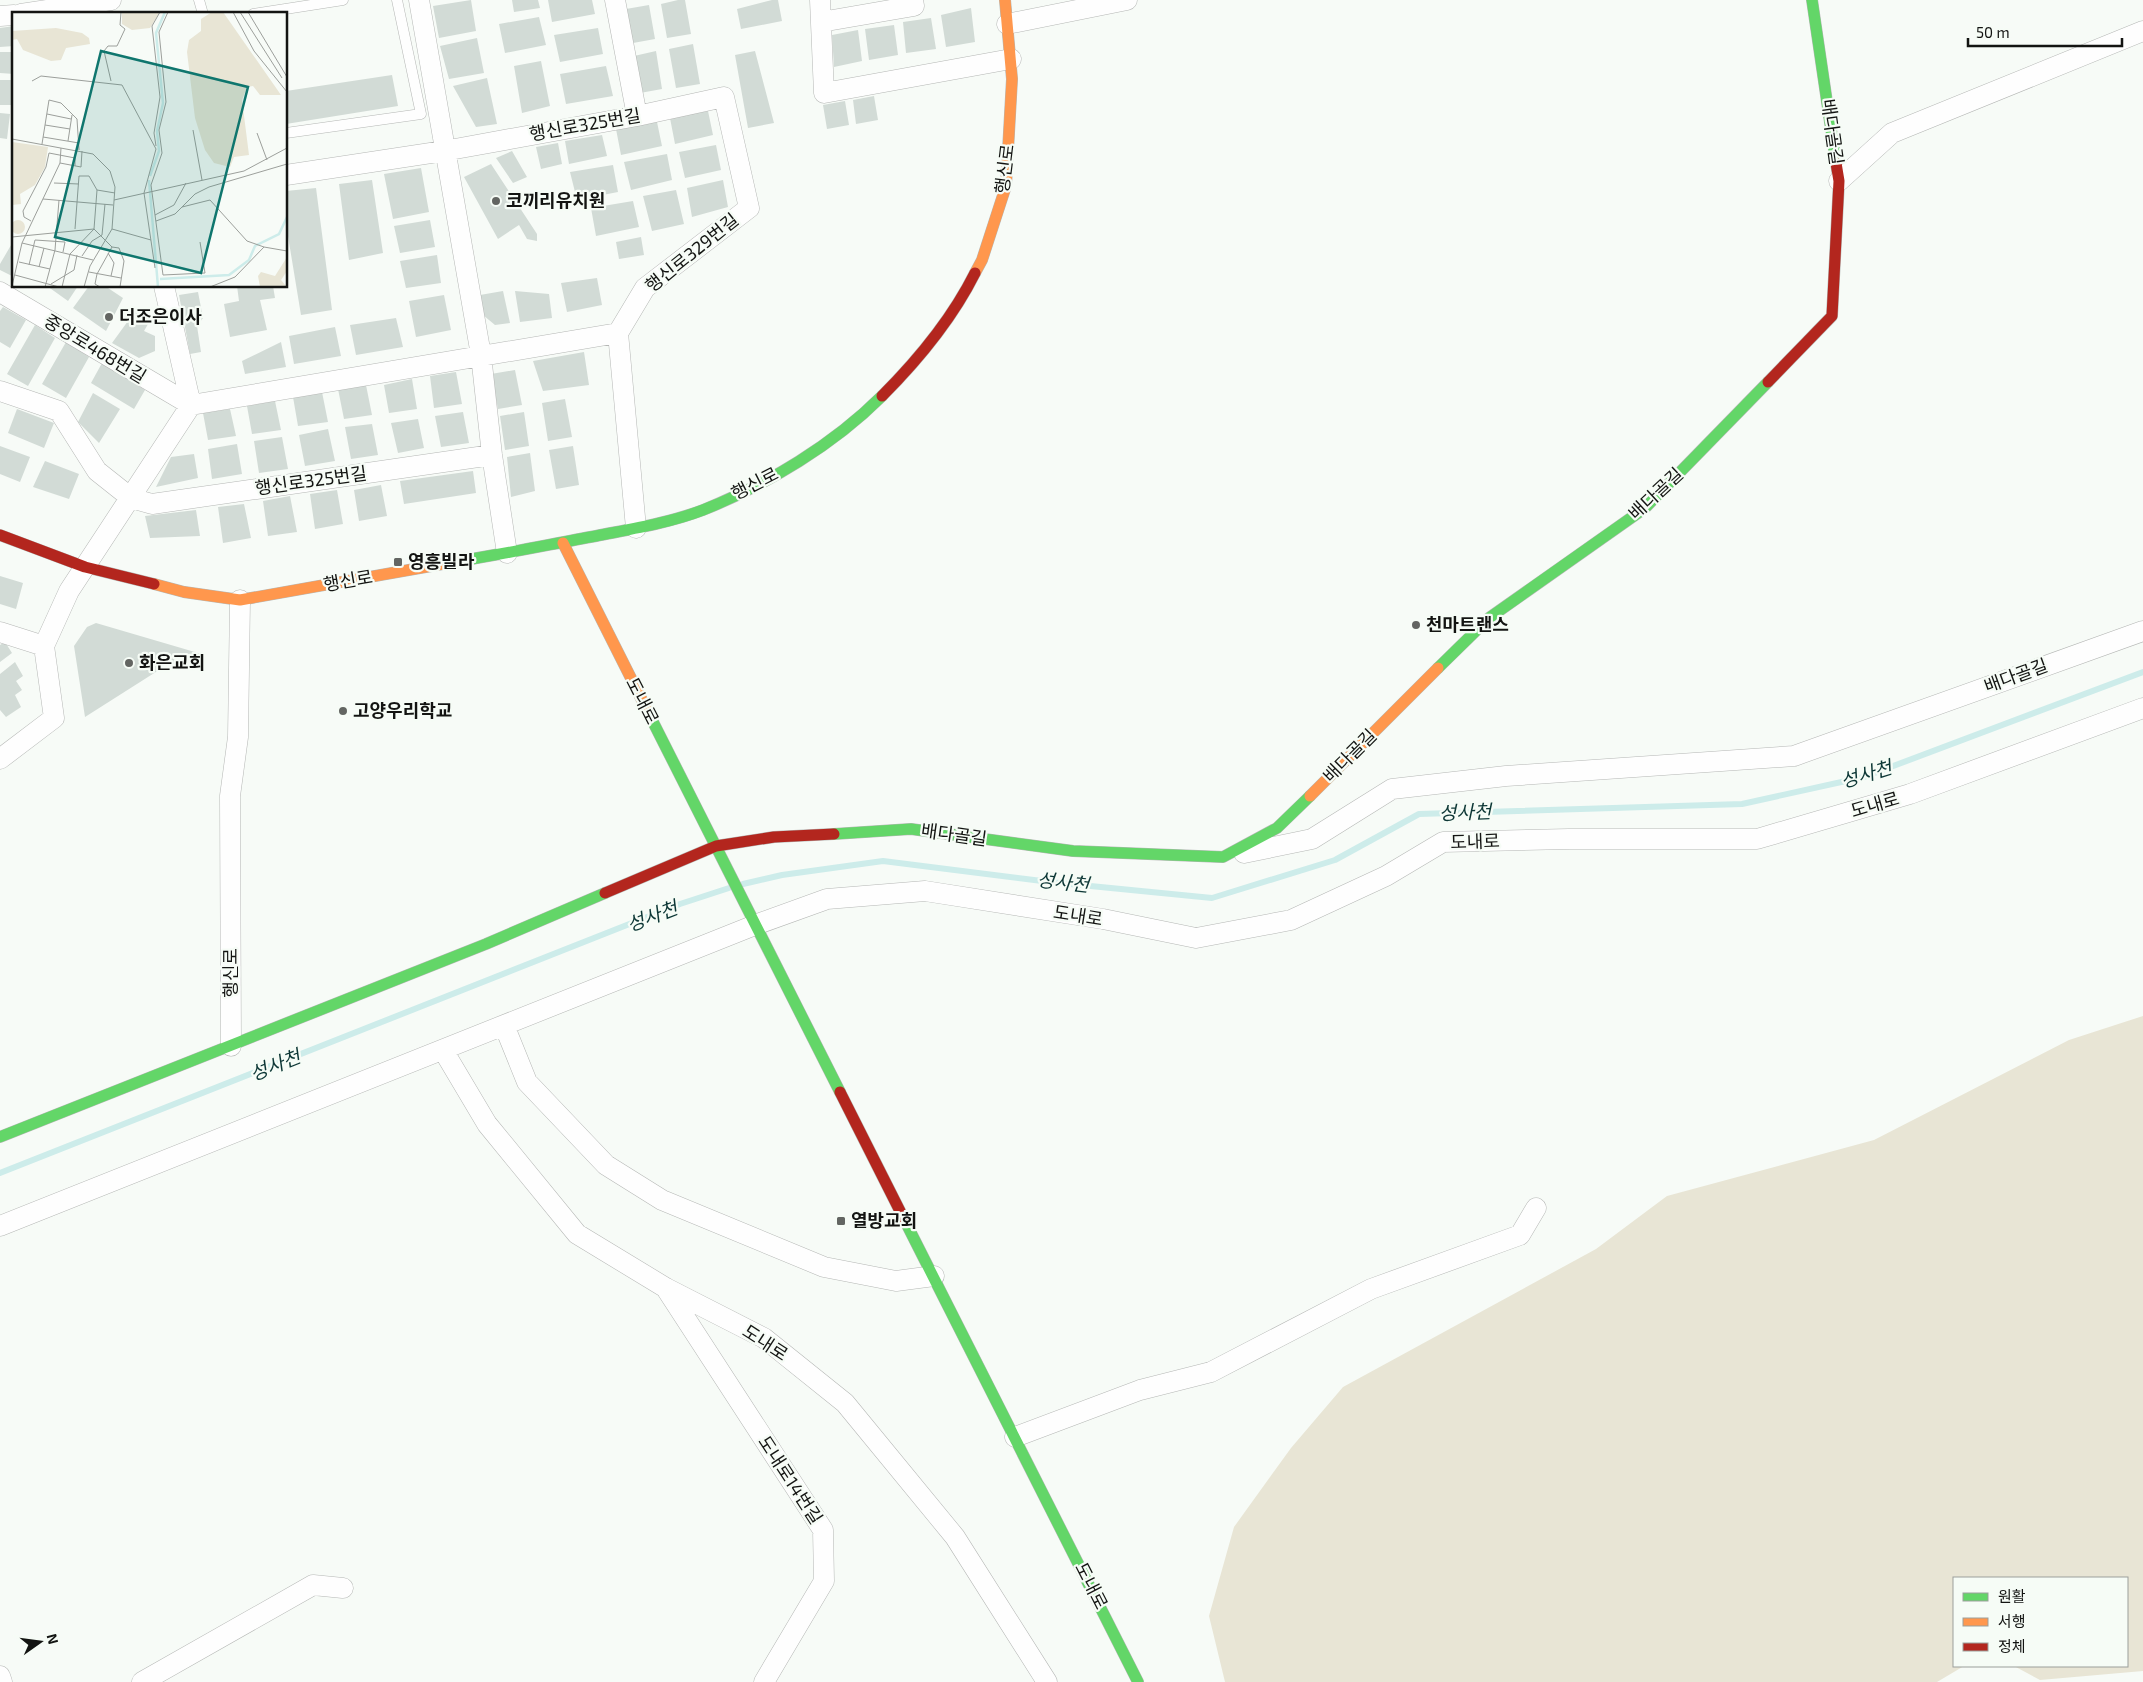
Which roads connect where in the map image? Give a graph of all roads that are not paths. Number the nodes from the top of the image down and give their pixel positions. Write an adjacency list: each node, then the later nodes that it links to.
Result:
1 (111, 0): 12 (street)
2 (343, 0): 14 (lane)
3 (398, 0): 21 (lane)
4 (419, 0): 22 (street)
5 (615, 0): 20 (street)
6 (820, 0): 15 (street)
7 (913, 0): 15 (street)
8 (1005, 0): 16 (street, 행신로)
9 (1127, 0): 11 (street)
10 (1812, 0): 24 (street, 배다골길)
11 (1085, 4): 16 (street)
12 (63, 7): 13 (street)
13 (33, 12)
14 (266, 12)
15 (821, 22): 18 (street)
16 (1007, 24): 18 (street, 행신로)
17 (2143, 31): 24 (street)
18 (1011, 59): 33 (street, 행신로)
19 (724, 97): 20 (street, 행신로325번길); 27 (street, 행신로329번길)
20 (637, 116): 22 (street, 행신로325번길)
21 (288, 133)
22 (444, 151): 23 (street, 행신로325번길); 28 (street)
23 (288, 175)
24 (1840, 181): 45 (street, 배다골길)
25 (164, 288): 30 (street)
26 (0, 292): 30 (street, 중앙로468번길)
27 (618, 333): 28 (street); 33 (street)
28 (481, 355): 30 (street); 31 (street)
29 (0, 392): 32 (street)
30 (190, 406): 32 (street)
31 (492, 455): 32 (street, 행신로325번길); 36 (street)
32 (131, 498): 37 (street)
33 (636, 528): 35 (street, 행신로)
34 (0, 535): 37 (street, 행신로)
35 (563, 543): 36 (street, 행신로); 44 (street, 도내로)
36 (507, 553): 38 (street, 행신로)
37 (85, 567): 38 (street, 행신로); 41 (street)
38 (240, 600): 48 (street, 행신로)
39 (2143, 631): 45 (street, 배다골길)
40 (0, 632): 41 (street)
41 (44, 646): 43 (street)
42 (2143, 708): 46 (street, 도내로)
43 (0, 759)
44 (716, 846): 45 (street, 배다골길); 46 (street, 도내로); 48 (street, 배다골길)
45 (1223, 857)
46 (752, 919): 47 (street); 53 (street, 도내로)
47 (504, 1026): 49 (street); 53 (street)
48 (231, 1046): 50 (street, 배다골길)
49 (443, 1050): 52 (street); 54 (street, 도내로)
50 (0, 1137)
51 (1536, 1208): 55 (street)
52 (0, 1226)
53 (934, 1276): 55 (street, 도내로)
54 (666, 1288): 60 (street, 도내로14번길); 61 (street, 도내로)
55 (1015, 1437): 62 (street, 도내로)
56 (343, 1588): 59 (street)
57 (0, 1676): 58 (street)
58 (2, 1682)
59 (142, 1682)
60 (764, 1682)
61 (1047, 1682)
62 (1138, 1682)

